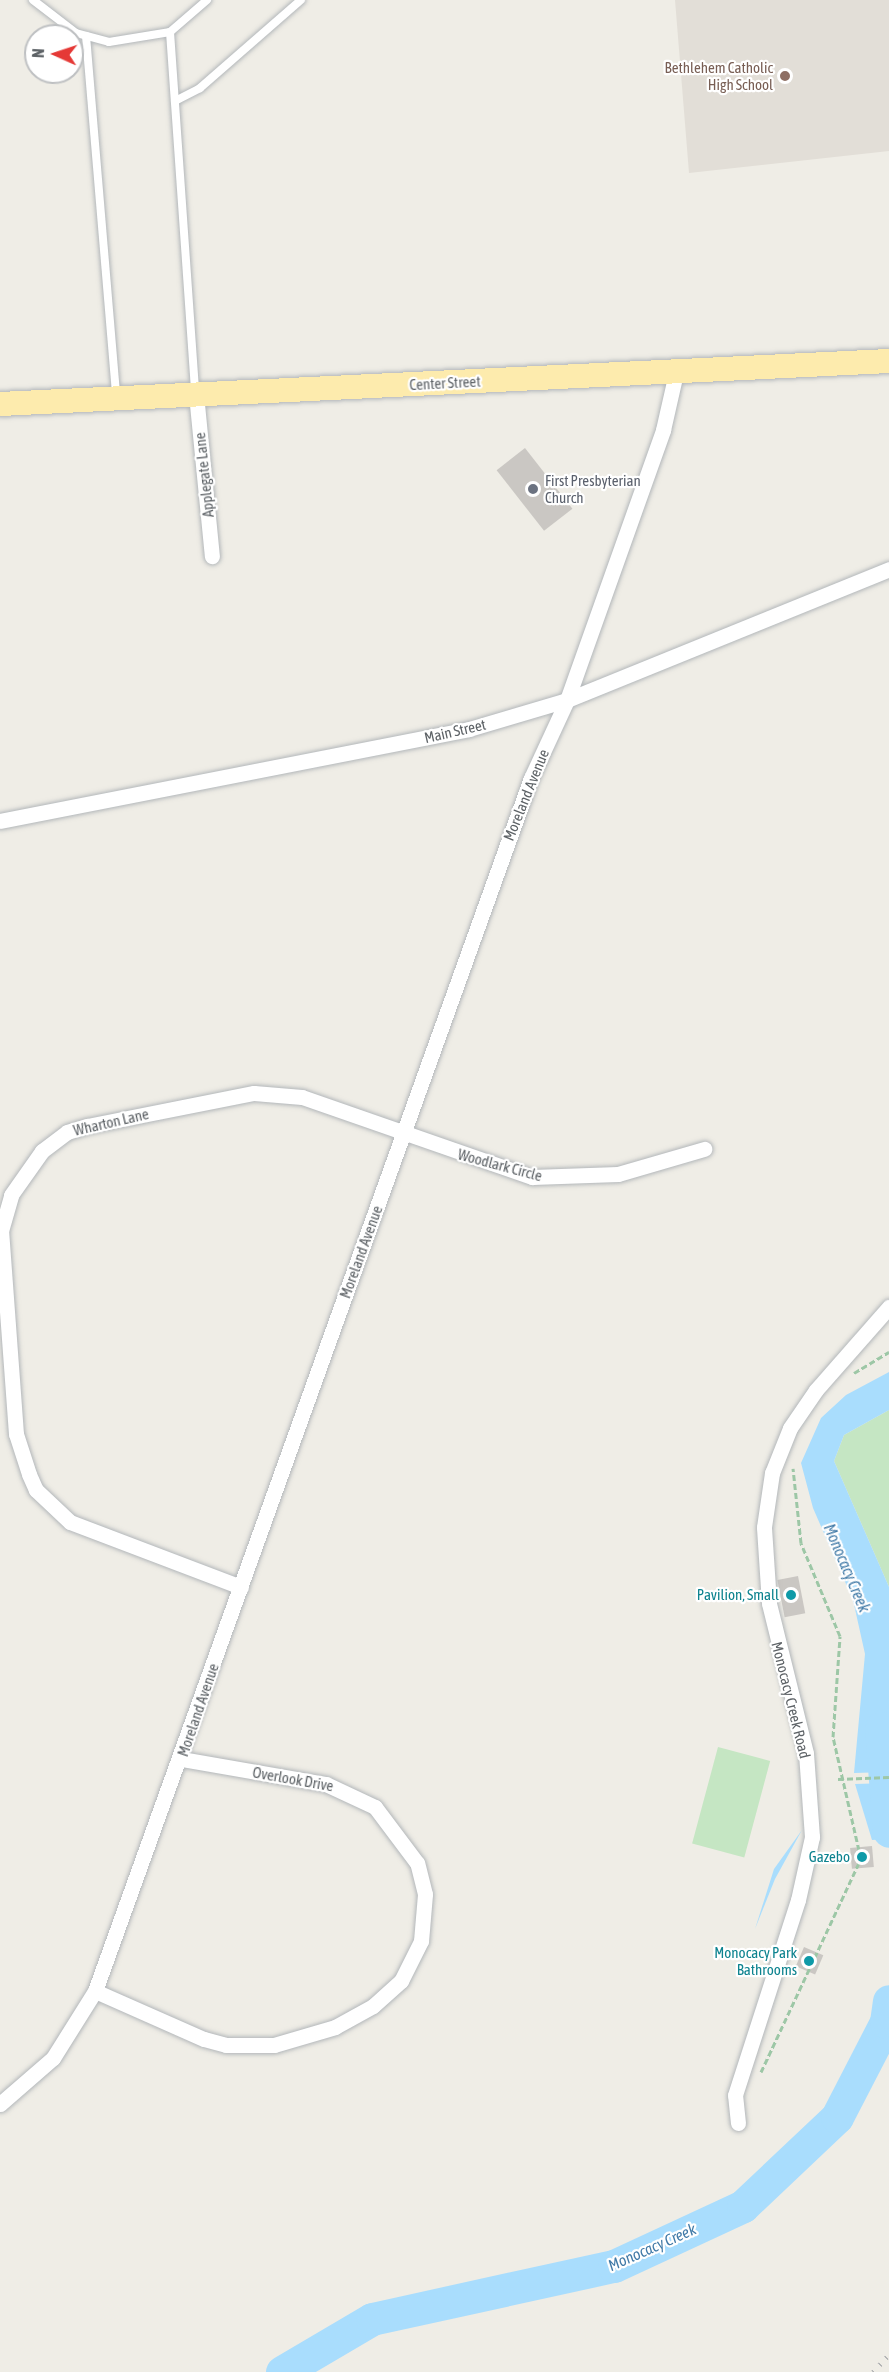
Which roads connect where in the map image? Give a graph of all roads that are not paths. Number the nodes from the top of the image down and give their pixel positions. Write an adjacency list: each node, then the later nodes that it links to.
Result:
1 (35, 0): 5 (lane)
2 (207, 0): 4 (lane)
3 (301, 0): 6 (lane)
4 (170, 32): 5 (lane); 6 (lane)
5 (86, 36): 10 (lane)
6 (175, 101): 9 (lane)
7 (889, 361): 8 (main road, Center Street)
8 (676, 373): 9 (main road, Center Street); 14 (street, Moreland Avenue)
9 (195, 394): 10 (main road, Center Street); 12 (street, Applegate Lane)
10 (117, 398): 11 (main road, Center Street)
11 (0, 404)
12 (212, 556)
13 (889, 569): 14 (street, Main Street)
14 (567, 699): 15 (street, Main Street); 16 (street, Moreland Avenue)
15 (0, 821)
16 (402, 1135): 17 (street, Woodlark Circle); 19 (street, Moreland Avenue); 19 (street, Wharton Lane)
17 (704, 1149)
18 (889, 1307): 23 (street, Monocacy Creek Road)
19 (241, 1587): 20 (street, Moreland Avenue)
20 (181, 1759): 21 (street, Moreland Avenue); 21 (street, Overlook Drive)
21 (95, 1991): 22 (street, Moreland Avenue)
22 (0, 2104)
23 (738, 2123)

